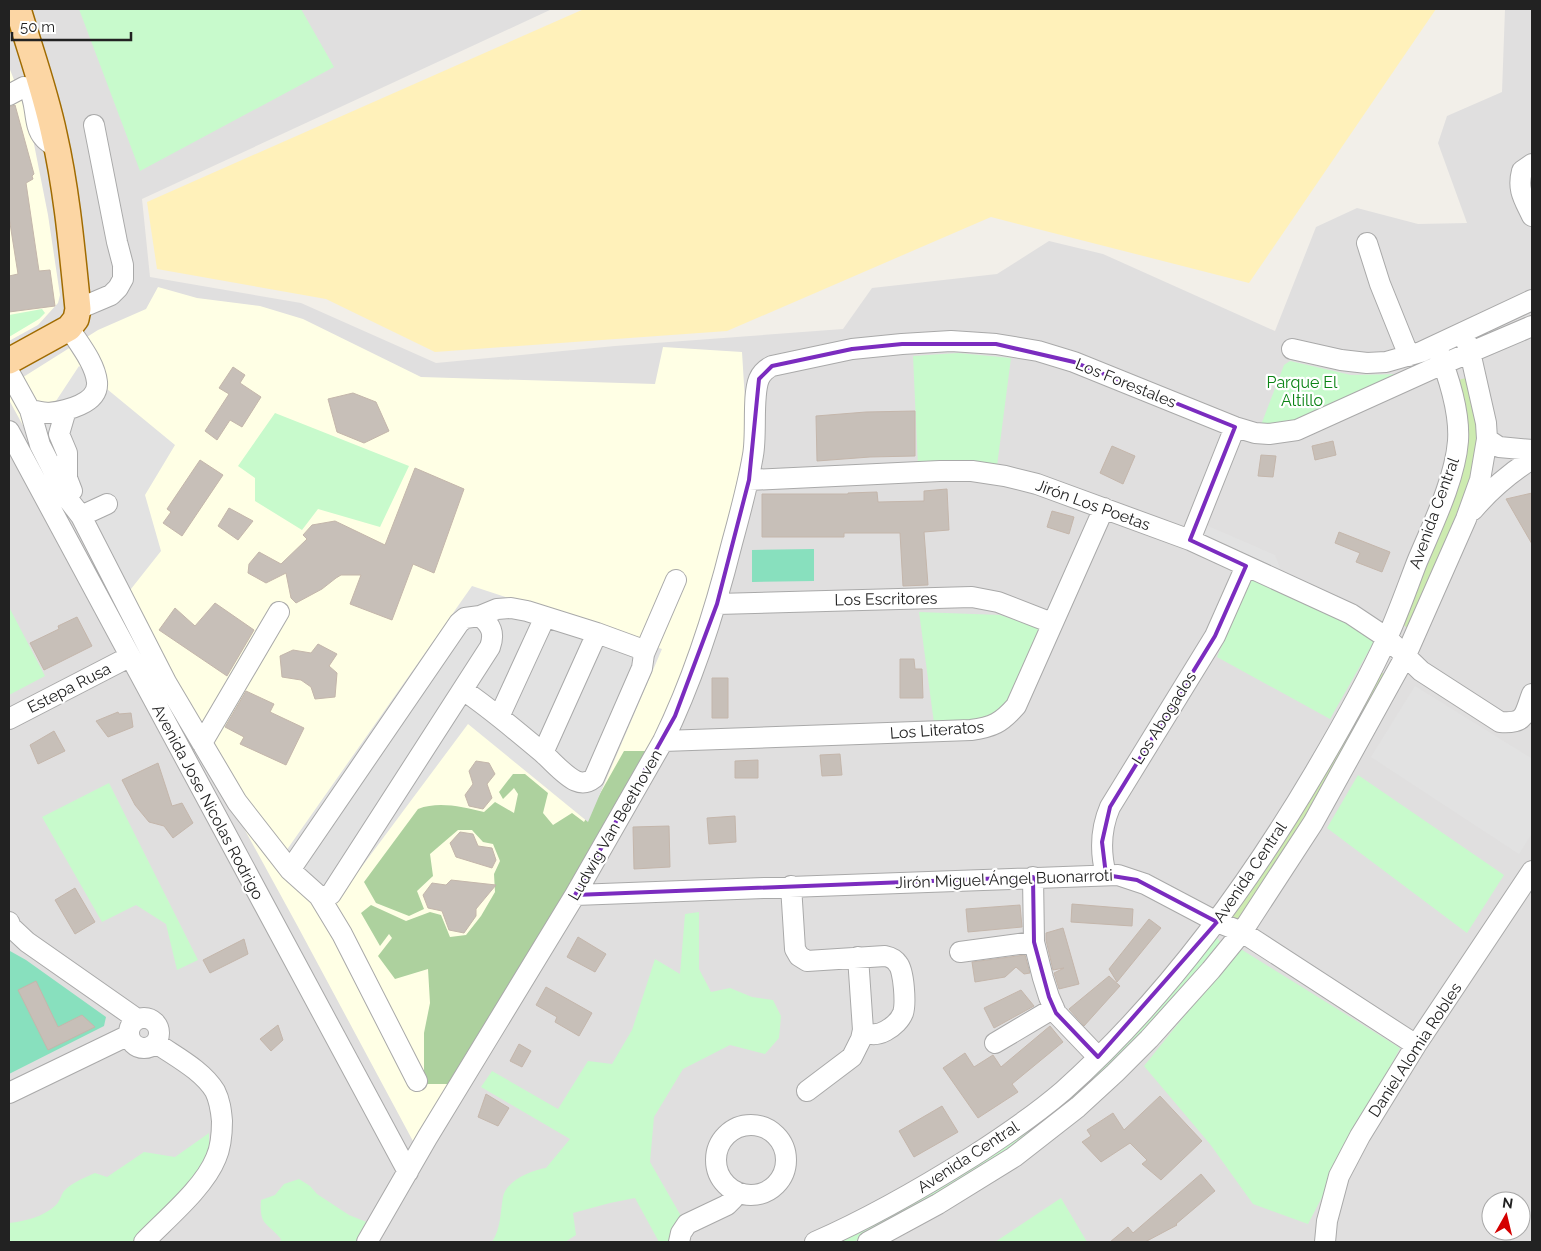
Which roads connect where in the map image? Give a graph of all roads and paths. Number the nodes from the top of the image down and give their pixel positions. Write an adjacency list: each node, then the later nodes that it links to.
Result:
1 (17, 17): 4 (main road)
2 (9, 95): 4 (street)
3 (94, 125): 9 (street)
4 (57, 148): 9 (main road)
5 (1526, 171): 6 (street)
6 (1532, 216)
7 (1367, 243): 15 (street)
8 (1532, 300): 11 (street)
9 (73, 318): 16 (main road); 21 (street)
10 (1532, 326): 14 (street, Los Forestales)
11 (1463, 333): 12 (street); 14 (street, Avenida Central)
12 (1436, 345): 15 (street); 17 (street, Avenida Central)
13 (1292, 349): 15 (street)
14 (1470, 352): 17 (street, Los Forestales); 24 (street, Avenida Central)
15 (1409, 356)
16 (9, 360)
17 (1444, 364): 22 (street, Los Forestales); 41 (street, Avenida Central)
18 (764, 370): 22 (street, Los Forestales); 27 (street, Ludwig Van Beethoven)
19 (9, 372): 20 (street)
20 (30, 410): 21 (street); 30 (street)
21 (66, 410): 30 (street)
22 (1235, 427): 32 (street)
23 (9, 431): 44 (street, Avenida Jose Nicolas Rodrigo)
24 (1487, 439): 25 (street); 31 (street, Avenida Central)
25 (1532, 450)
26 (1532, 459): 31 (street)
27 (748, 480): 29 (street, Jirón Los Poetas); 35 (street, Ludwig Van Beethoven)
28 (107, 504): 30 (street)
29 (1104, 508): 32 (street, Jirón Los Poetas); 39 (street, Los Literatos)
30 (81, 516): 50 (street)
31 (1466, 519): 43 (street, Avenida Central)
32 (1190, 540): 33 (street, Jirón Los Poetas)
33 (1246, 566): 41 (street, Jirón Los Poetas); 54 (street, Los Abogados)
34 (676, 580): 42 (street)
35 (716, 604): 39 (street, Los Escritores); 49 (street, Ludwig Van Beethoven)
36 (279, 612): 50 (street)
37 (480, 616): 38 (street); 45 (street); 52 (street)
38 (545, 616): 40 (street); 47 (street)
39 (1052, 623): 49 (street, Los Literatos)
40 (597, 633): 42 (street); 51 (street)
41 (1387, 638): 43 (street, Jirón Los Poetas); 60 (street, Avenida Central)
42 (644, 654): 51 (street)
43 (1406, 655): 46 (street, Jirón Los Poetas); 61 (street, Avenida Central)
44 (129, 657): 48 (street, Estepa Rusa); 74 (street, Avenida Jose Nicolas Rodrigo)
45 (463, 690): 47 (street); 58 (street)
46 (1532, 694)
47 (498, 717): 51 (street)
48 (9, 719)
49 (663, 741): 57 (street, Ludwig Van Beethoven)
50 (202, 742): 52 (street)
51 (543, 753)
52 (290, 870): 58 (street)
53 (1532, 871): 69 (street, Daniel Alomia Robles)
54 (1106, 875): 55 (street, Jirón Miguel Ángel Buonarroti); 60 (street, Jirón Miguel Ángel Buonarroti)
55 (1032, 877): 56 (street, Jirón Miguel Ángel Buonarroti); 62 (street)
56 (791, 886): 57 (street, Jirón Miguel Ángel Buonarroti); 64 (street)
57 (575, 894): 74 (street, Ludwig Van Beethoven)
58 (319, 896): 71 (street)
59 (9, 922): 66 (street)
60 (1217, 922): 61 (street, Jirón Miguel Ángel Buonarroti); 70 (street, Avenida Central)
61 (1242, 932): 69 (street, Jirón Miguel Ángel Buonarroti); 80 (street, Avenida Central)
62 (1034, 942): 63 (street); 65 (street)
63 (960, 952)
64 (858, 958): 67 (street); 67 (street)
65 (1054, 1008): 68 (street); 70 (street)
66 (133, 1027): 73 (street); 76 (street)
67 (863, 1030): 72 (street)
68 (995, 1044)
69 (1416, 1045): 81 (street, Daniel Alomia Robles)
70 (1098, 1057): 79 (street, Avenida Central)
71 (417, 1081)
72 (807, 1091)
73 (9, 1093)
74 (408, 1172): 77 (street, Ludwig Van Beethoven)
75 (734, 1191): 78 (street)
76 (144, 1242)
77 (367, 1242)
78 (679, 1242)
79 (815, 1242)
80 (868, 1242)
81 (1324, 1242)

